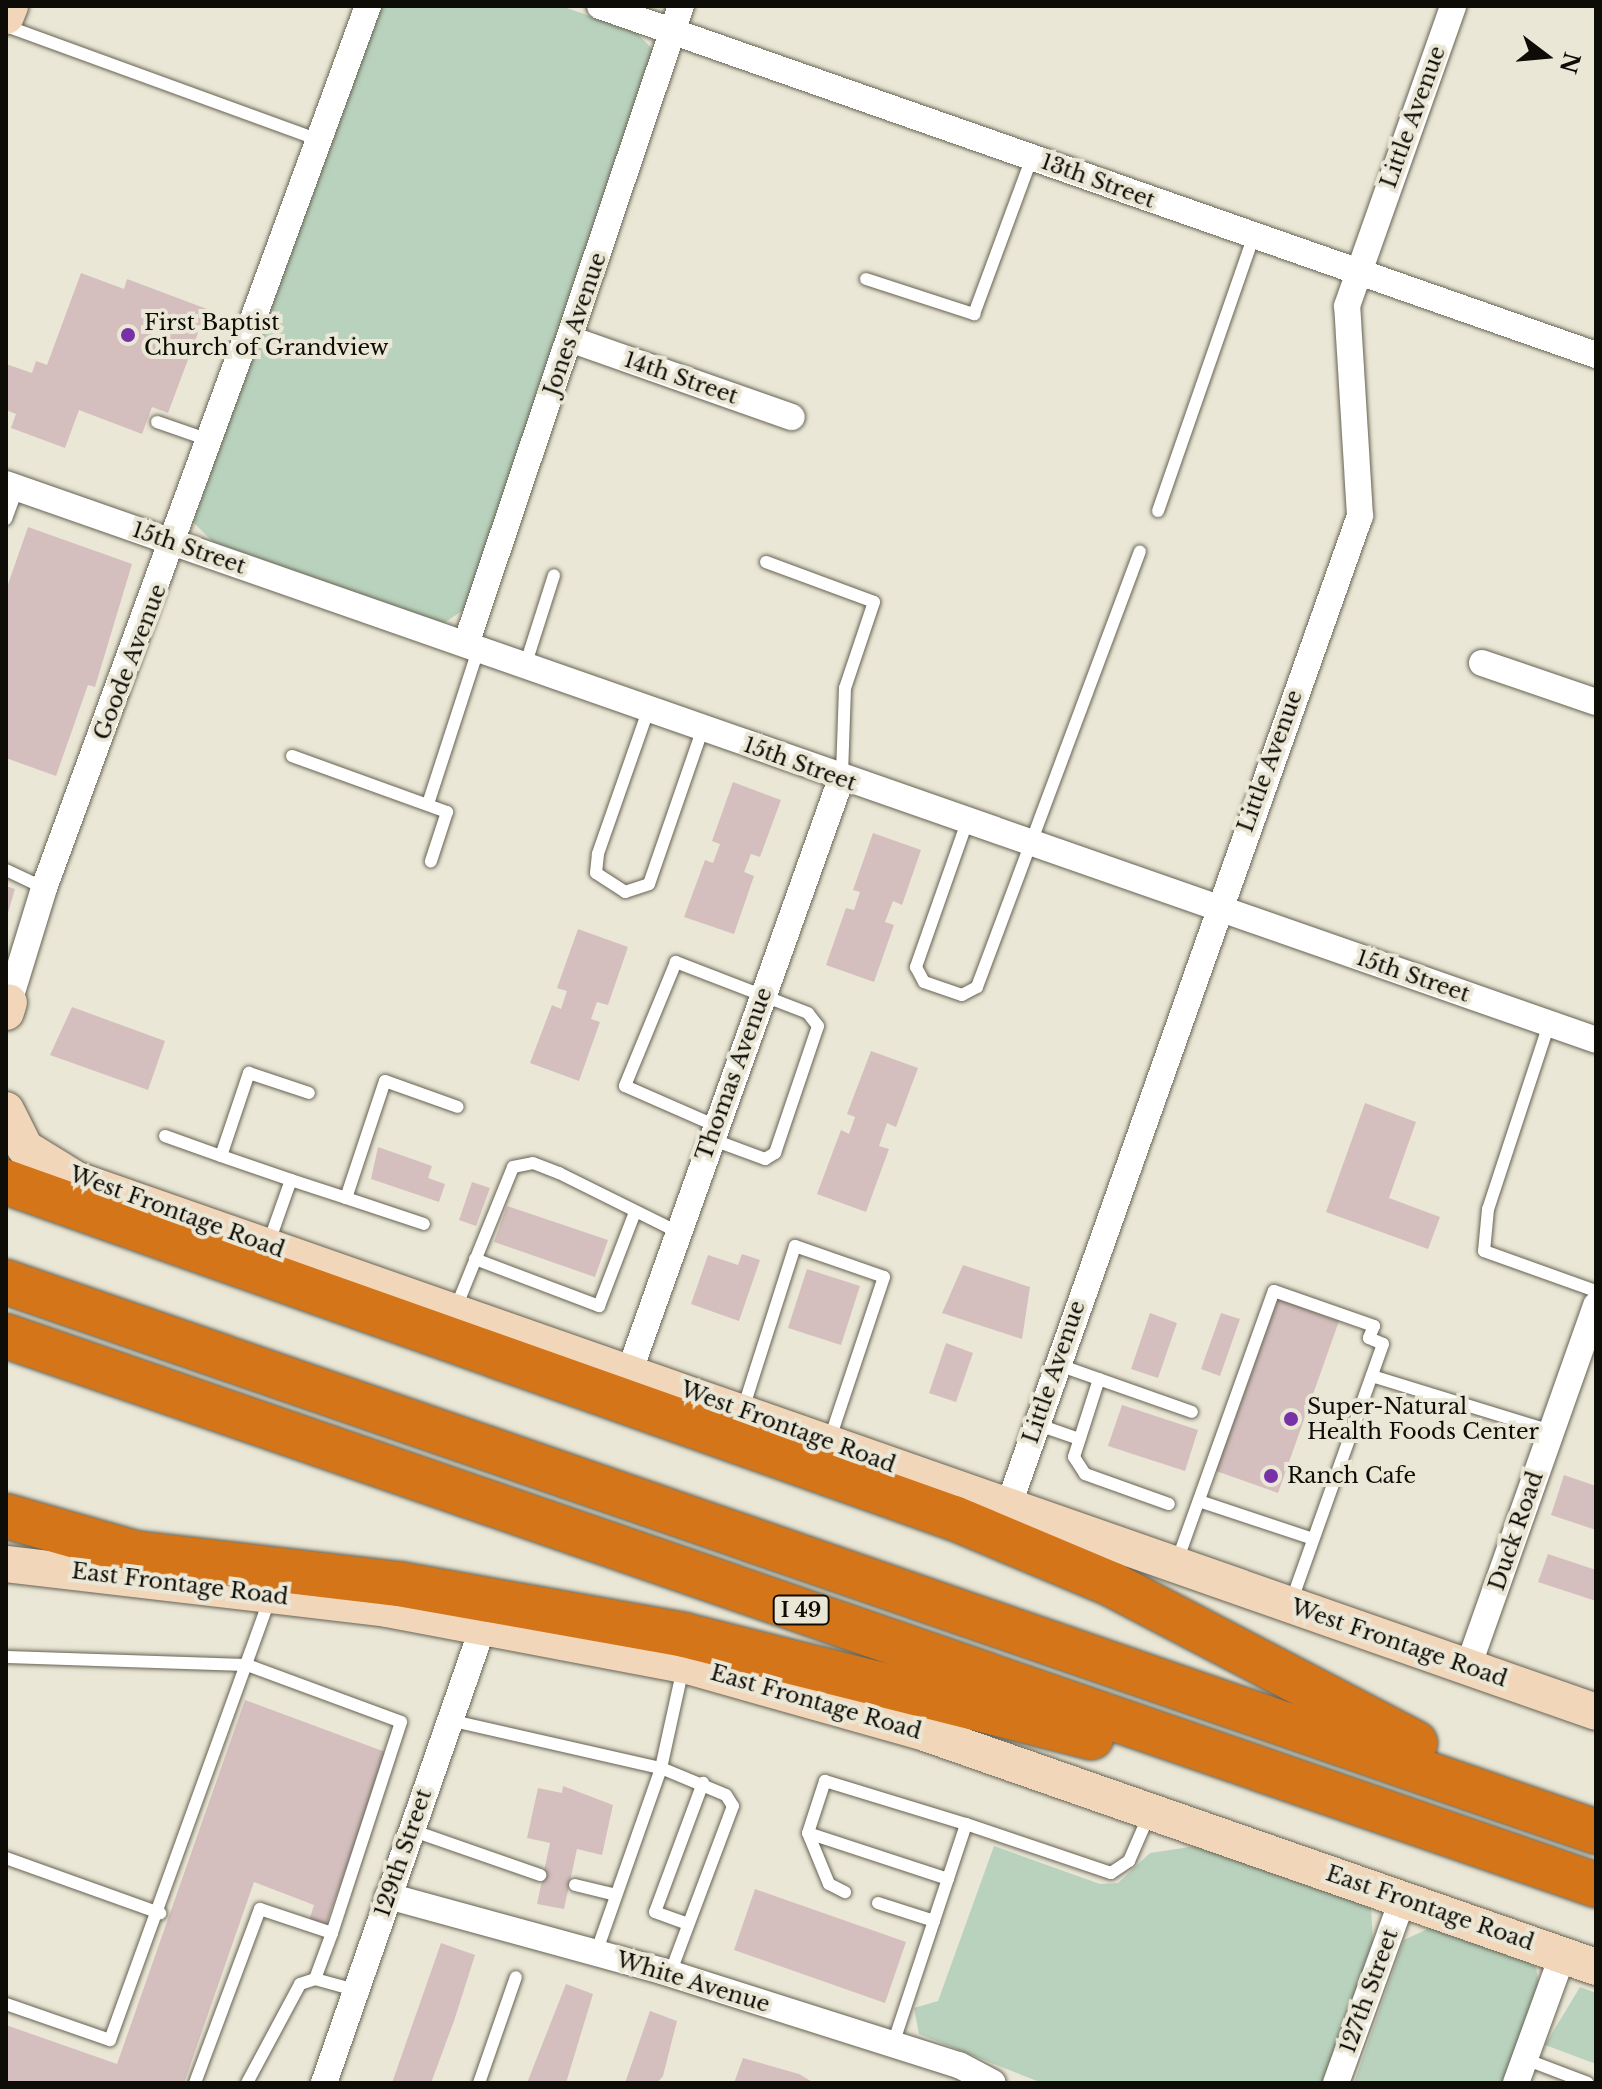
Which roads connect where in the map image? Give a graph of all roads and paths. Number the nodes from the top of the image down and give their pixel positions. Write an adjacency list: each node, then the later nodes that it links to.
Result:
1 (10, 6): 5 (street)
2 (368, 6): 8 (street, Goode Avenue)
3 (600, 6): 6 (street, 13th Street)
4 (1453, 6): 11 (street, Little Avenue)
5 (6, 16)
6 (677, 18): 9 (street, 13th Street); 13 (street, Jones Avenue)
7 (6, 26): 8 (lane)
8 (320, 140): 17 (street, Goode Avenue)
9 (1032, 157): 10 (street, 13th Street); 12 (lane)
10 (1254, 236): 11 (street, 13th Street); 19 (lane)
11 (1357, 272): 14 (street, 13th Street); 39 (street, Little Avenue)
12 (866, 279)
13 (570, 339): 15 (street, 14th Street); 25 (street, Jones Avenue)
14 (1596, 355)
15 (792, 417)
16 (157, 422): 17 (lane)
17 (212, 441): 21 (street, Goode Avenue)
18 (12, 486): 20 (lane); 21 (street, 15th Street)
19 (1158, 511)
20 (6, 519)
21 (175, 544): 25 (street, 15th Street); 38 (street, Goode Avenue)
22 (1140, 552): 35 (lane)
23 (766, 562): 32 (lane)
24 (554, 575): 26 (lane)
25 (473, 644): 26 (street, 15th Street); 33 (lane)
26 (526, 663): 29 (street, 15th Street)
27 (1482, 663): 28 (street)
28 (1596, 702)
29 (649, 708): 30 (street, 15th Street); 30 (lane)
30 (703, 728): 32 (street, 15th Street)
31 (292, 756): 33 (lane)
32 (841, 779): 34 (street, 15th Street); 40 (street, Thomas Avenue)
33 (428, 804): 36 (lane)
34 (967, 822): 35 (street, 15th Street); 35 (lane)
35 (1033, 845): 39 (street, 15th Street)
36 (431, 861)
37 (6, 870): 38 (lane)
38 (44, 888): 41 (street, Goode Avenue)
39 (1216, 908): 42 (street, 15th Street); 63 (street, Little Avenue)
40 (763, 994): 47 (street, Thomas Avenue); 47 (lane); 47 (lane)
41 (8, 1007)
42 (1549, 1023): 43 (street, 15th Street); 59 (lane)
43 (1596, 1040)
44 (309, 1093): 49 (lane)
45 (458, 1107): 52 (lane)
46 (6, 1110): 56 (street, West Frontage Road)
47 (713, 1132): 55 (street, Thomas Avenue)
48 (165, 1136): 49 (lane)
49 (221, 1156): 50 (lane)
50 (291, 1180): 52 (lane); 56 (lane)
51 (6, 1182): 92 (highway)
52 (346, 1198): 54 (lane)
53 (635, 1212): 55 (lane); 57 (lane); 57 (lane)
54 (424, 1224)
55 (678, 1232): 64 (street, Thomas Avenue)
56 (268, 1245): 61 (street, West Frontage Road)
57 (475, 1259): 61 (lane)
58 (6, 1282): 92 (highway, I 49)
59 (1596, 1291)
60 (1596, 1305): 70 (street, Duck Road)
61 (455, 1310): 64 (street, West Frontage Road)
62 (6, 1336): 89 (highway, I 49)
63 (1056, 1364): 66 (lane); 69 (street, Little Avenue)
64 (630, 1370): 67 (street, West Frontage Road)
65 (1372, 1376): 70 (lane); 73 (lane); 77 (lane)
66 (1099, 1379): 68 (lane); 71 (lane)
67 (742, 1412): 72 (street, West Frontage Road); 72 (lane)
68 (1192, 1412)
69 (1036, 1423): 71 (lane); 75 (street, Little Avenue)
70 (1551, 1431): 86 (street, Duck Road)
71 (1079, 1439): 74 (lane)
72 (829, 1441): 75 (street, West Frontage Road)
73 (1199, 1501): 77 (lane); 79 (lane)
74 (1169, 1504)
75 (1008, 1507): 79 (street, West Frontage Road)
76 (6, 1516): 89 (highway)
77 (1313, 1539): 81 (lane)
78 (6, 1564): 80 (street, East Frontage Road)
79 (1176, 1565): 81 (street, West Frontage Road)
80 (271, 1594): 82 (street, East Frontage Road); 84 (lane)
81 (1290, 1605): 86 (street, West Frontage Road)
82 (484, 1623): 85 (street, East Frontage Road); 88 (street, 129th Street)
83 (6, 1657): 84 (lane)
84 (247, 1665): 108 (lane); 111 (lane)
85 (684, 1665): 90 (lane); 93 (street, East Frontage Road)
86 (1468, 1667): 87 (street, West Frontage Road)
87 (1596, 1712)
88 (449, 1720): 90 (lane); 95 (street, 129th Street)
89 (1254, 1767): 102 (highway, I 49)
90 (661, 1768): 91 (lane); 104 (lane)
91 (703, 1783): 110 (lane); 110 (lane)
92 (1533, 1811): 96 (highway, I 49)
93 (1150, 1812): 94 (lane); 106 (street, East Frontage Road)
94 (966, 1824): 97 (lane); 100 (lane)
95 (411, 1830): 99 (lane); 105 (street, 129th Street)
96 (1596, 1832)
97 (808, 1833): 100 (lane); 103 (lane)
98 (6, 1858): 108 (lane)
99 (540, 1875)
100 (948, 1879): 109 (lane)
101 (575, 1885): 104 (lane)
102 (1596, 1885)
103 (845, 1892)
104 (616, 1895): 112 (lane)
105 (388, 1896): 112 (street, White Avenue); 118 (street, 129th Street)
106 (1403, 1898): 113 (street, East Frontage Road); 127 (street, 127th Street)
107 (878, 1903): 109 (lane)
108 (160, 1913): 119 (lane)
109 (934, 1921): 120 (lane)
110 (688, 1924): 115 (lane)
111 (332, 1933): 117 (lane); 122 (lane)
112 (596, 1953): 115 (street, White Avenue)
113 (1563, 1954): 114 (street, East Frontage Road); 121 (street)
114 (1596, 1967)
115 (670, 1974): 120 (street, White Avenue)
116 (516, 1977): 125 (lane)
117 (315, 1979): 118 (lane); 123 (lane)
118 (355, 1990): 124 (street, 129th Street)
119 (6, 2004)
120 (893, 2044): 126 (street, White Avenue)
121 (1520, 2071): 128 (lane)
122 (195, 2083)
123 (247, 2083)
124 (324, 2083)
125 (479, 2083)
126 (993, 2083)
127 (1336, 2083)
128 (1588, 2083)

